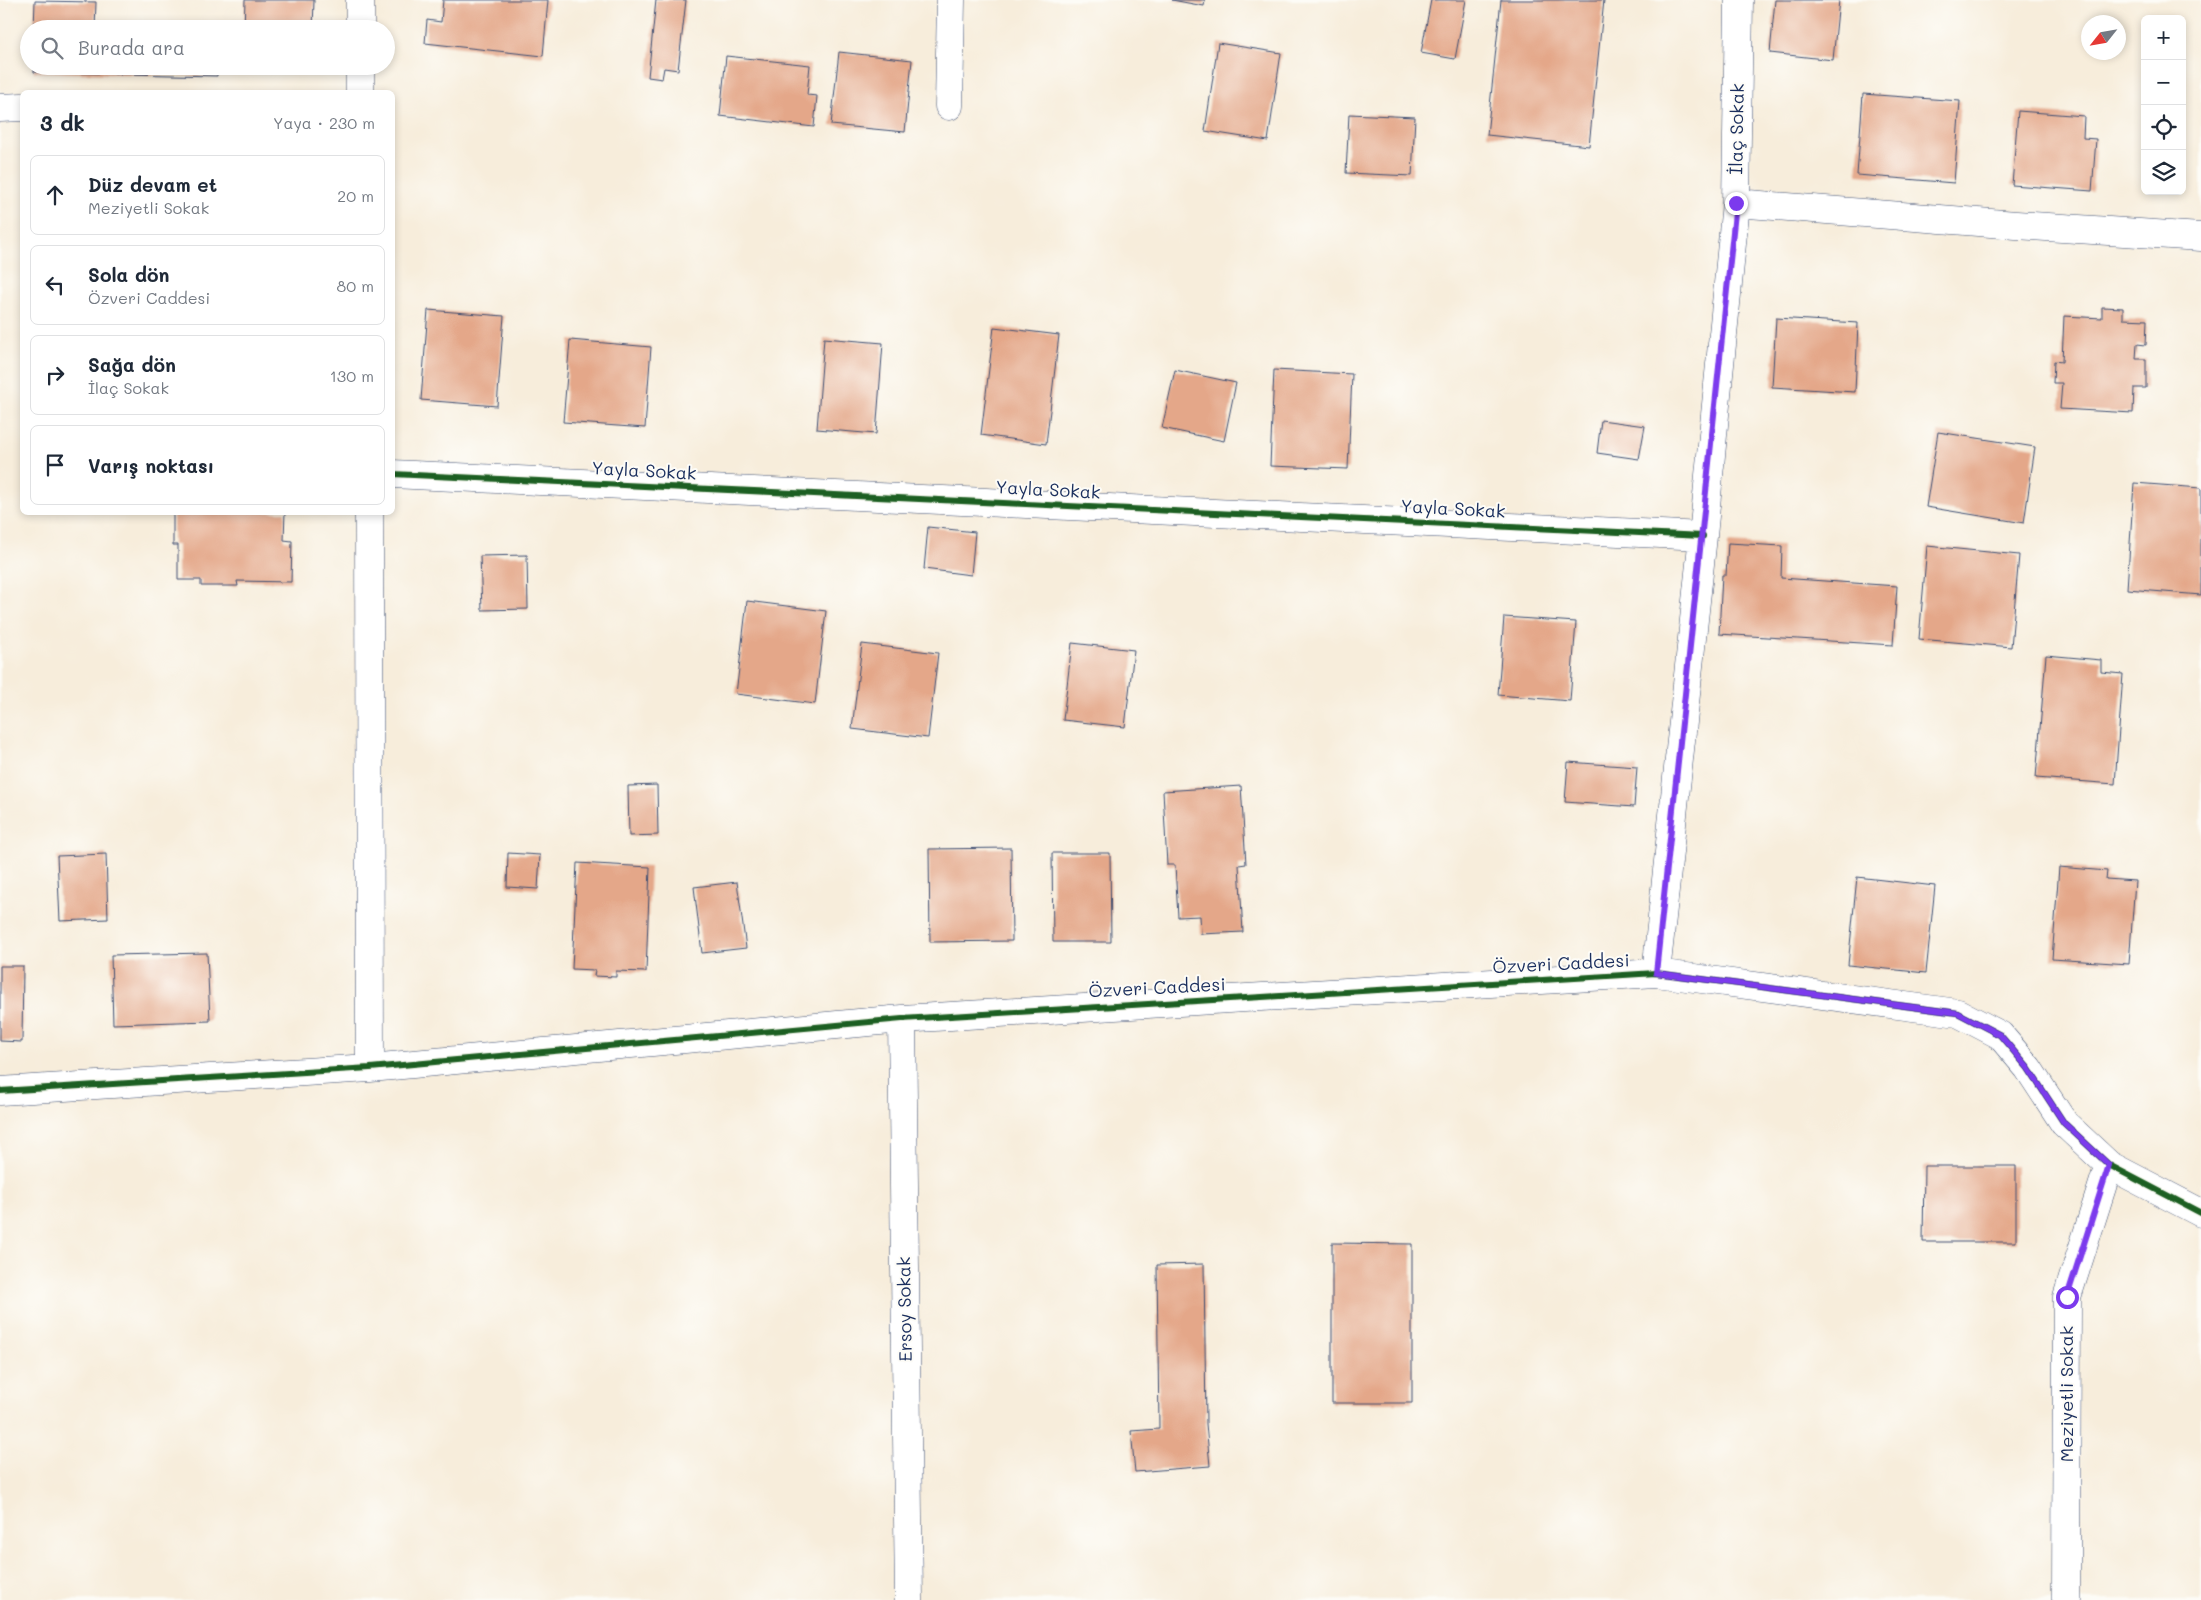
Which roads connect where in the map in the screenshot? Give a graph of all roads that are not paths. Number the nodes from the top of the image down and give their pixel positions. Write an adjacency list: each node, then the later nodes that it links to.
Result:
1 (360, 0): 4 (street)
2 (951, 0): 7 (street)
3 (1739, 0): 10 (street, İlaç Sokak)
4 (360, 20)
5 (360, 75): 6 (street)
6 (360, 90)
7 (950, 106)
8 (20, 107): 9 (street)
9 (0, 108)
10 (1736, 203): 11 (street); 14 (street, İlaç Sokak)
11 (2201, 237)
12 (395, 474): 14 (street, Yayla Sokak)
13 (369, 515): 17 (street)
14 (1703, 536): 15 (street, İlaç Sokak)
15 (1656, 973): 16 (street, Özveri Caddesi); 19 (street, Özveri Caddesi)
16 (902, 1018): 17 (street, Özveri Caddesi); 21 (street, Ersoy Sokak)
17 (370, 1068): 18 (street, Özveri Caddesi)
18 (0, 1091)
19 (2109, 1165): 20 (street, Özveri Caddesi); 22 (street, Meziyetli Sokak)
20 (2200, 1206)
21 (909, 1600)
22 (2066, 1600)

